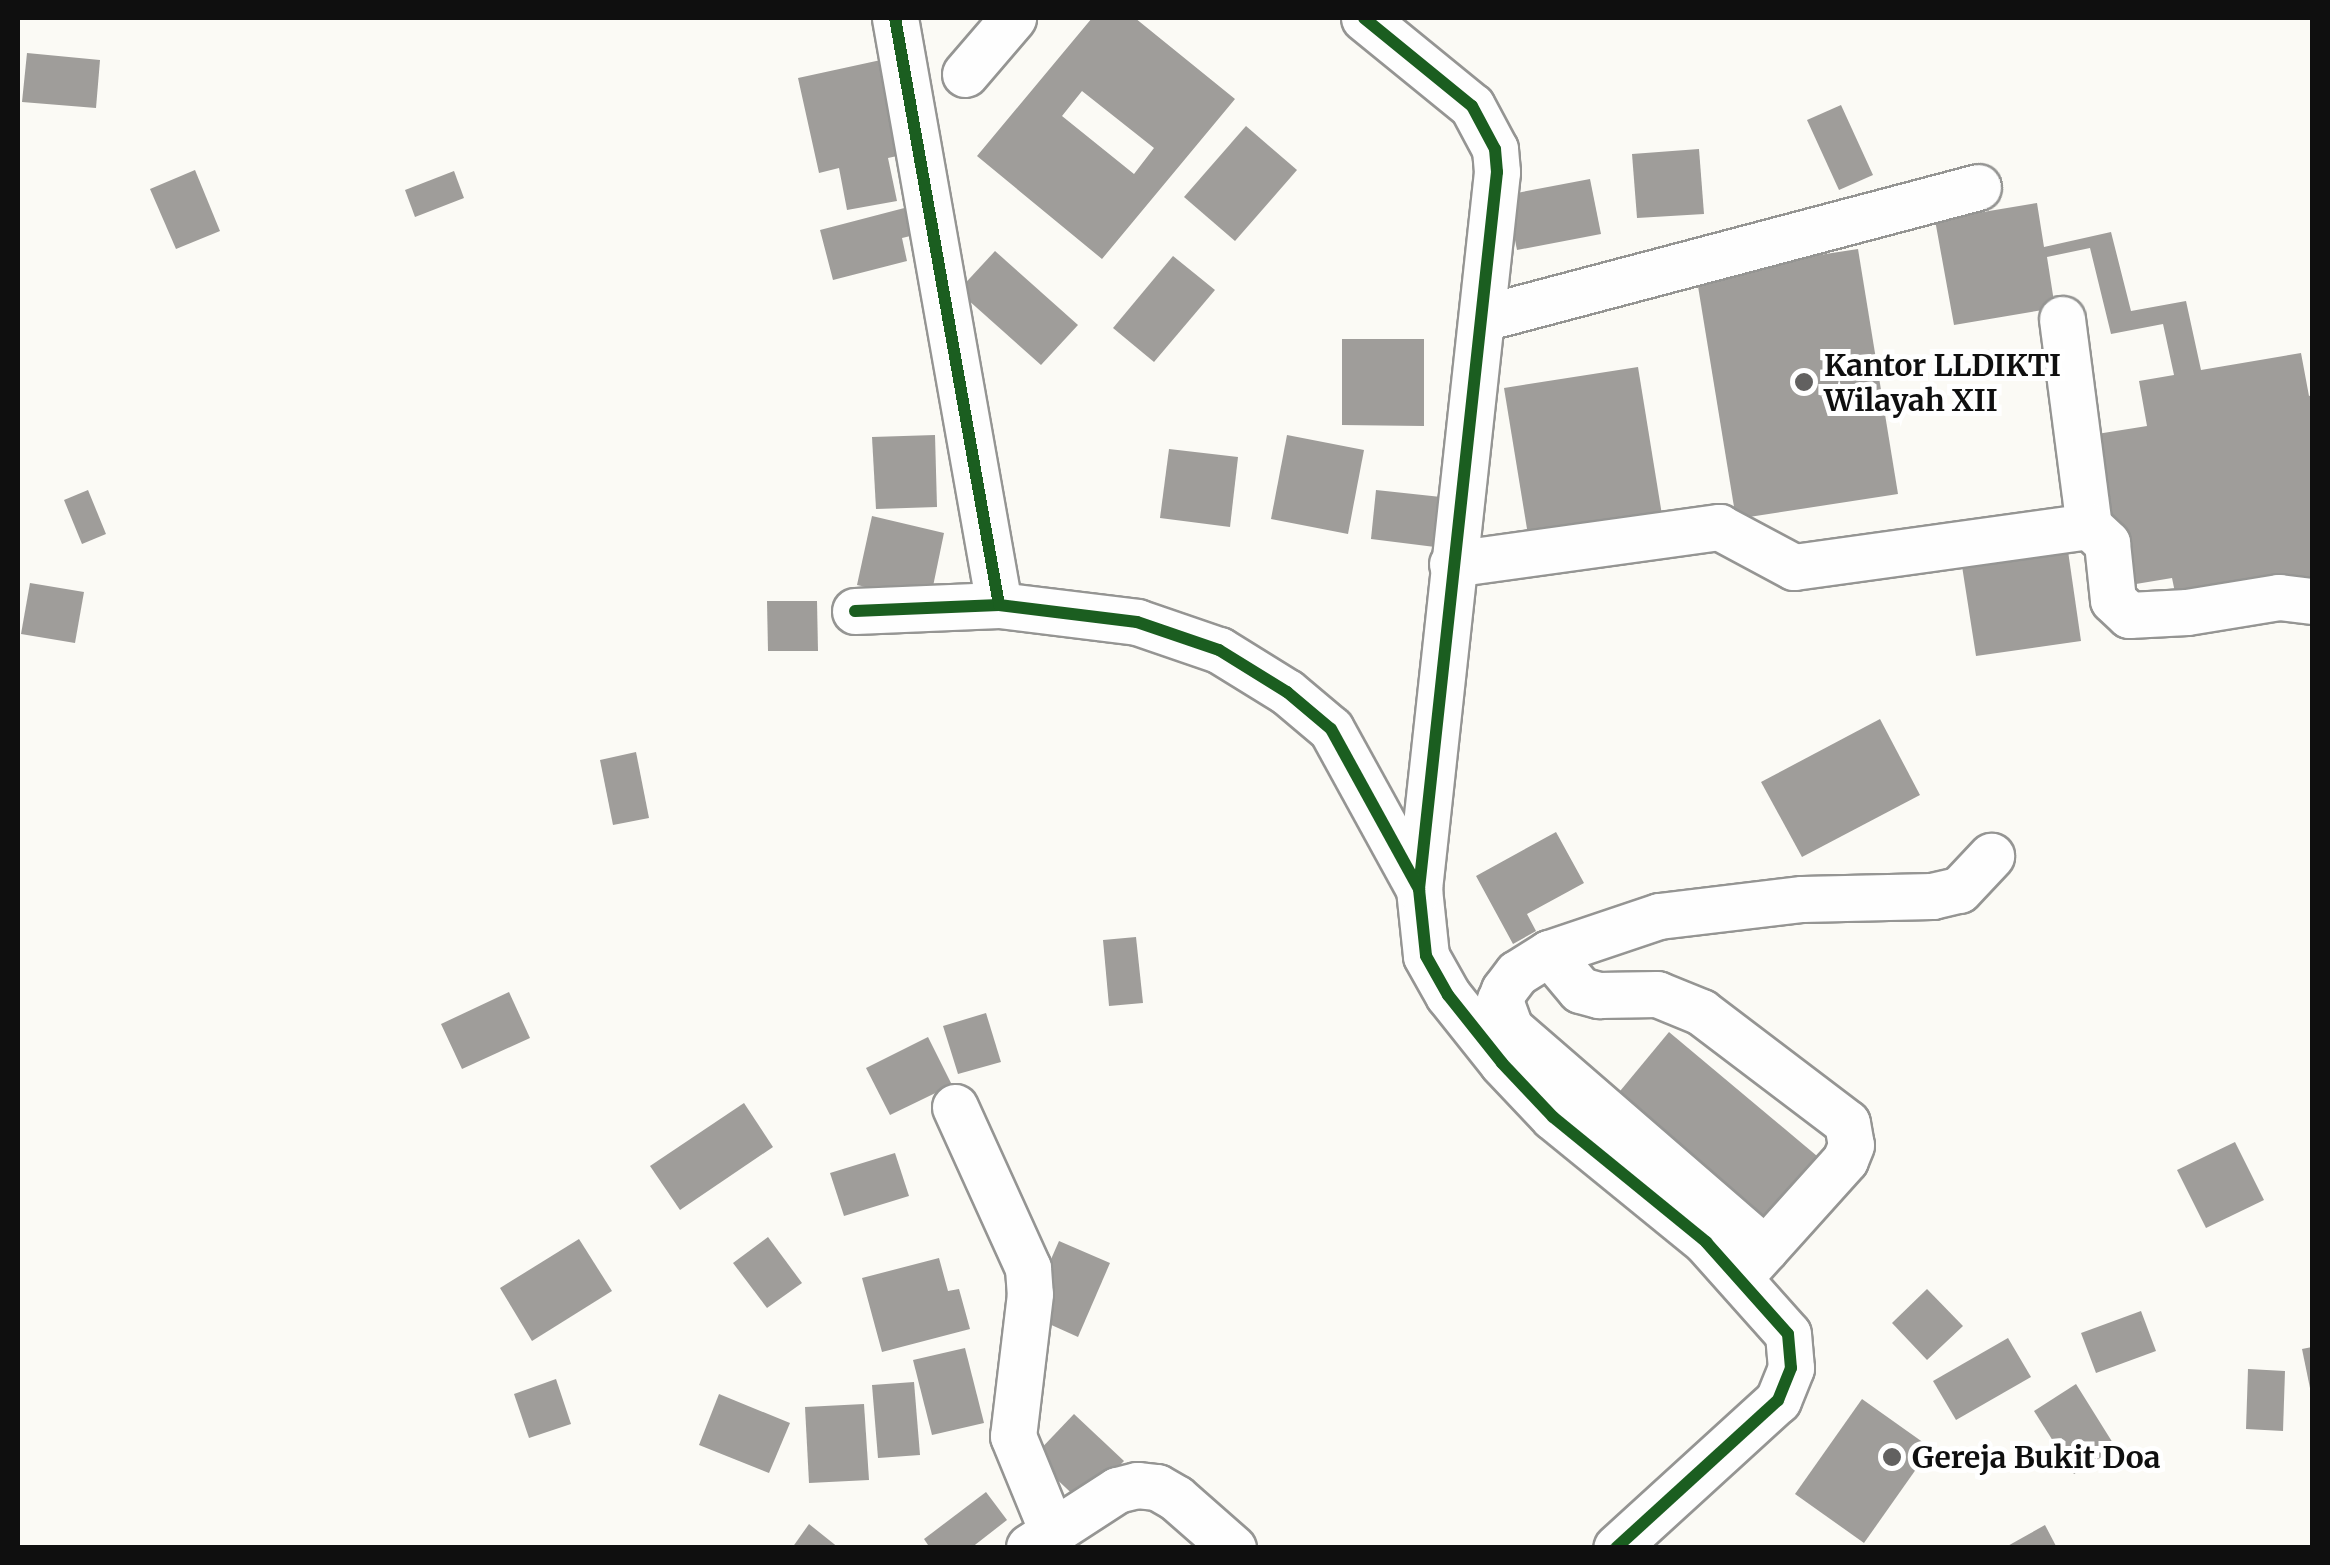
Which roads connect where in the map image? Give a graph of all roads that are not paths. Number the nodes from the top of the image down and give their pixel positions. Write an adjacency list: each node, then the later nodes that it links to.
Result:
1 (895, 18): 11 (street)
2 (1013, 18): 4 (street)
3 (1364, 18): 6 (street)
4 (966, 74)
5 (1978, 186): 6 (street)
6 (1483, 318): 9 (street)
7 (2062, 319): 8 (street)
8 (2089, 526): 9 (street); 10 (street)
9 (1452, 564): 14 (street)
10 (2312, 601)
11 (998, 605): 12 (street); 14 (street)
12 (855, 611)
13 (1991, 856): 15 (street)
14 (1419, 889): 17 (street)
15 (1548, 953): 17 (street); 17 (street)
16 (954, 1107): 18 (street)
17 (1752, 1263): 20 (street)
18 (1041, 1539): 19 (street)
19 (1232, 1548)
20 (1616, 1548)

